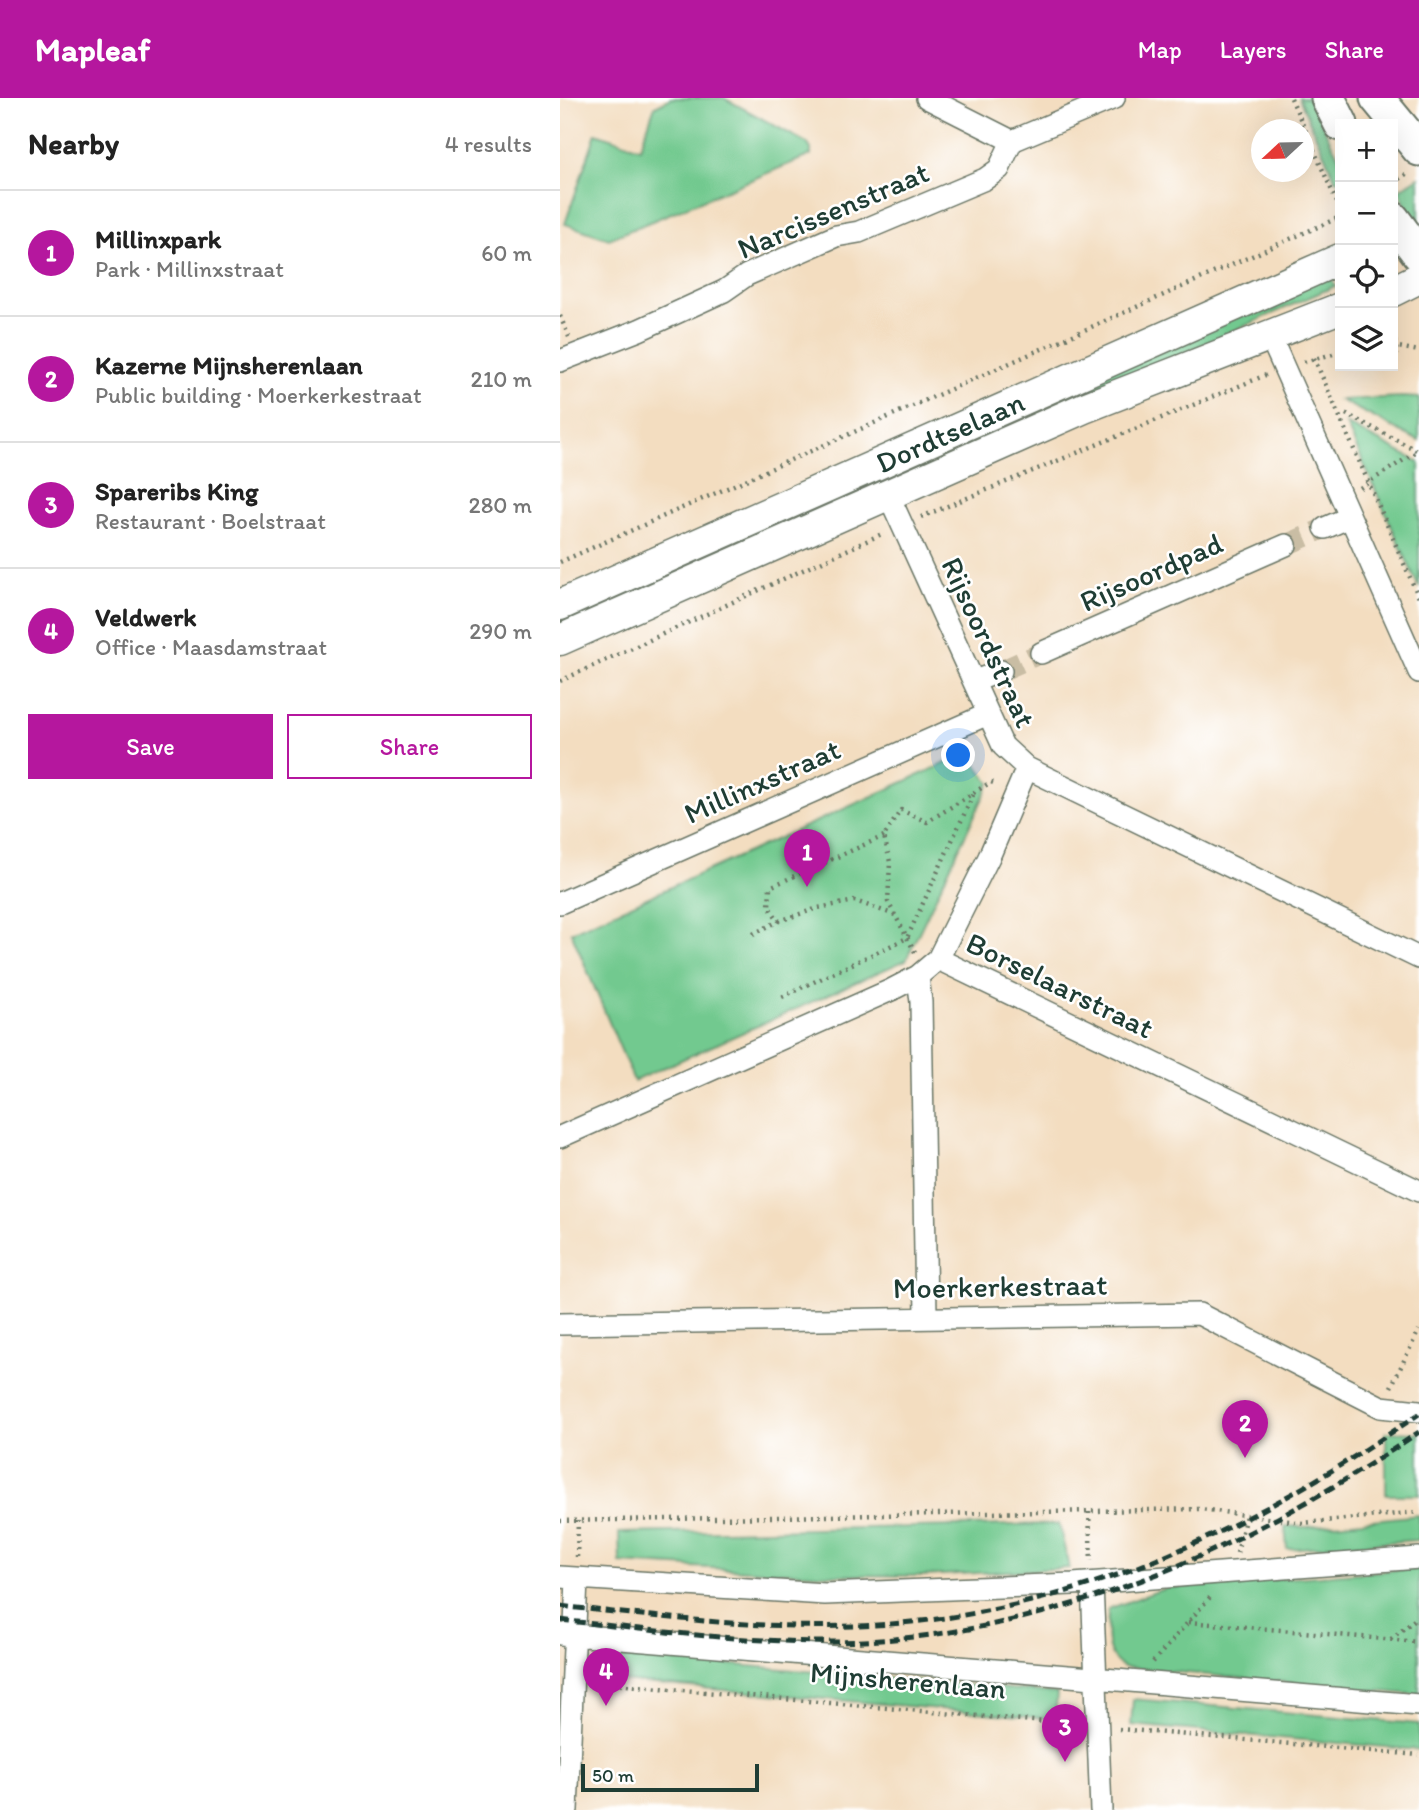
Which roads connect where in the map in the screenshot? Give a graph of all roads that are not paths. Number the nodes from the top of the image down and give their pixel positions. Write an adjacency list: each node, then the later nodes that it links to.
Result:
1 (927, 98): 6 (street)
2 (1114, 98): 6 (street)
3 (1328, 98): 5 (main road)
4 (1377, 98): 7 (main road)
5 (1338, 119)
6 (1012, 141): 15 (street, Narcissenstraat)
7 (1419, 149)
8 (1335, 261): 20 (main road, Dordtselaan)
9 (1419, 278): 10 (main road)
10 (1398, 290)
11 (1419, 291): 12 (main road)
12 (1398, 293)
13 (1335, 310): 14 (main road, Dordtselaan)
14 (1270, 336): 16 (main road, Dordtselaan); 17 (street)
15 (560, 361)
16 (888, 494): 21 (main road, Dordtselaan); 25 (street, Rijsoordstraat)
17 (1350, 517): 18 (street); 24 (street)
18 (1325, 528)
19 (1286, 545): 22 (street, Rijsoordpad)
20 (560, 605)
21 (560, 639)
22 (1041, 653)
23 (1001, 671): 25 (street)
24 (1419, 672)
25 (975, 681): 26 (street, Rijsoordstraat)
26 (988, 713): 27 (street, Rijsoordstraat); 28 (street, Millinxstraat)
27 (1027, 768): 29 (street); 30 (street, Rijsoordstraat)
28 (560, 903)
29 (1419, 958)
30 (927, 968): 31 (street); 32 (street, Borselaarstraat); 33 (street)
31 (560, 1137)
32 (1419, 1191)
33 (926, 1316): 34 (street, Moerkerkestraat); 35 (street, Moerkerkestraat)
34 (560, 1324)
35 (1419, 1411)
36 (1419, 1558): 38 (street)
37 (568, 1578): 38 (street); 39 (street)
38 (1092, 1583): 40 (street)
39 (568, 1634): 40 (street, Mijnsherenlaan); 42 (street)
40 (1098, 1678): 41 (street, Mijnsherenlaan); 43 (street)
41 (1419, 1705)
42 (567, 1810)
43 (1101, 1810)

